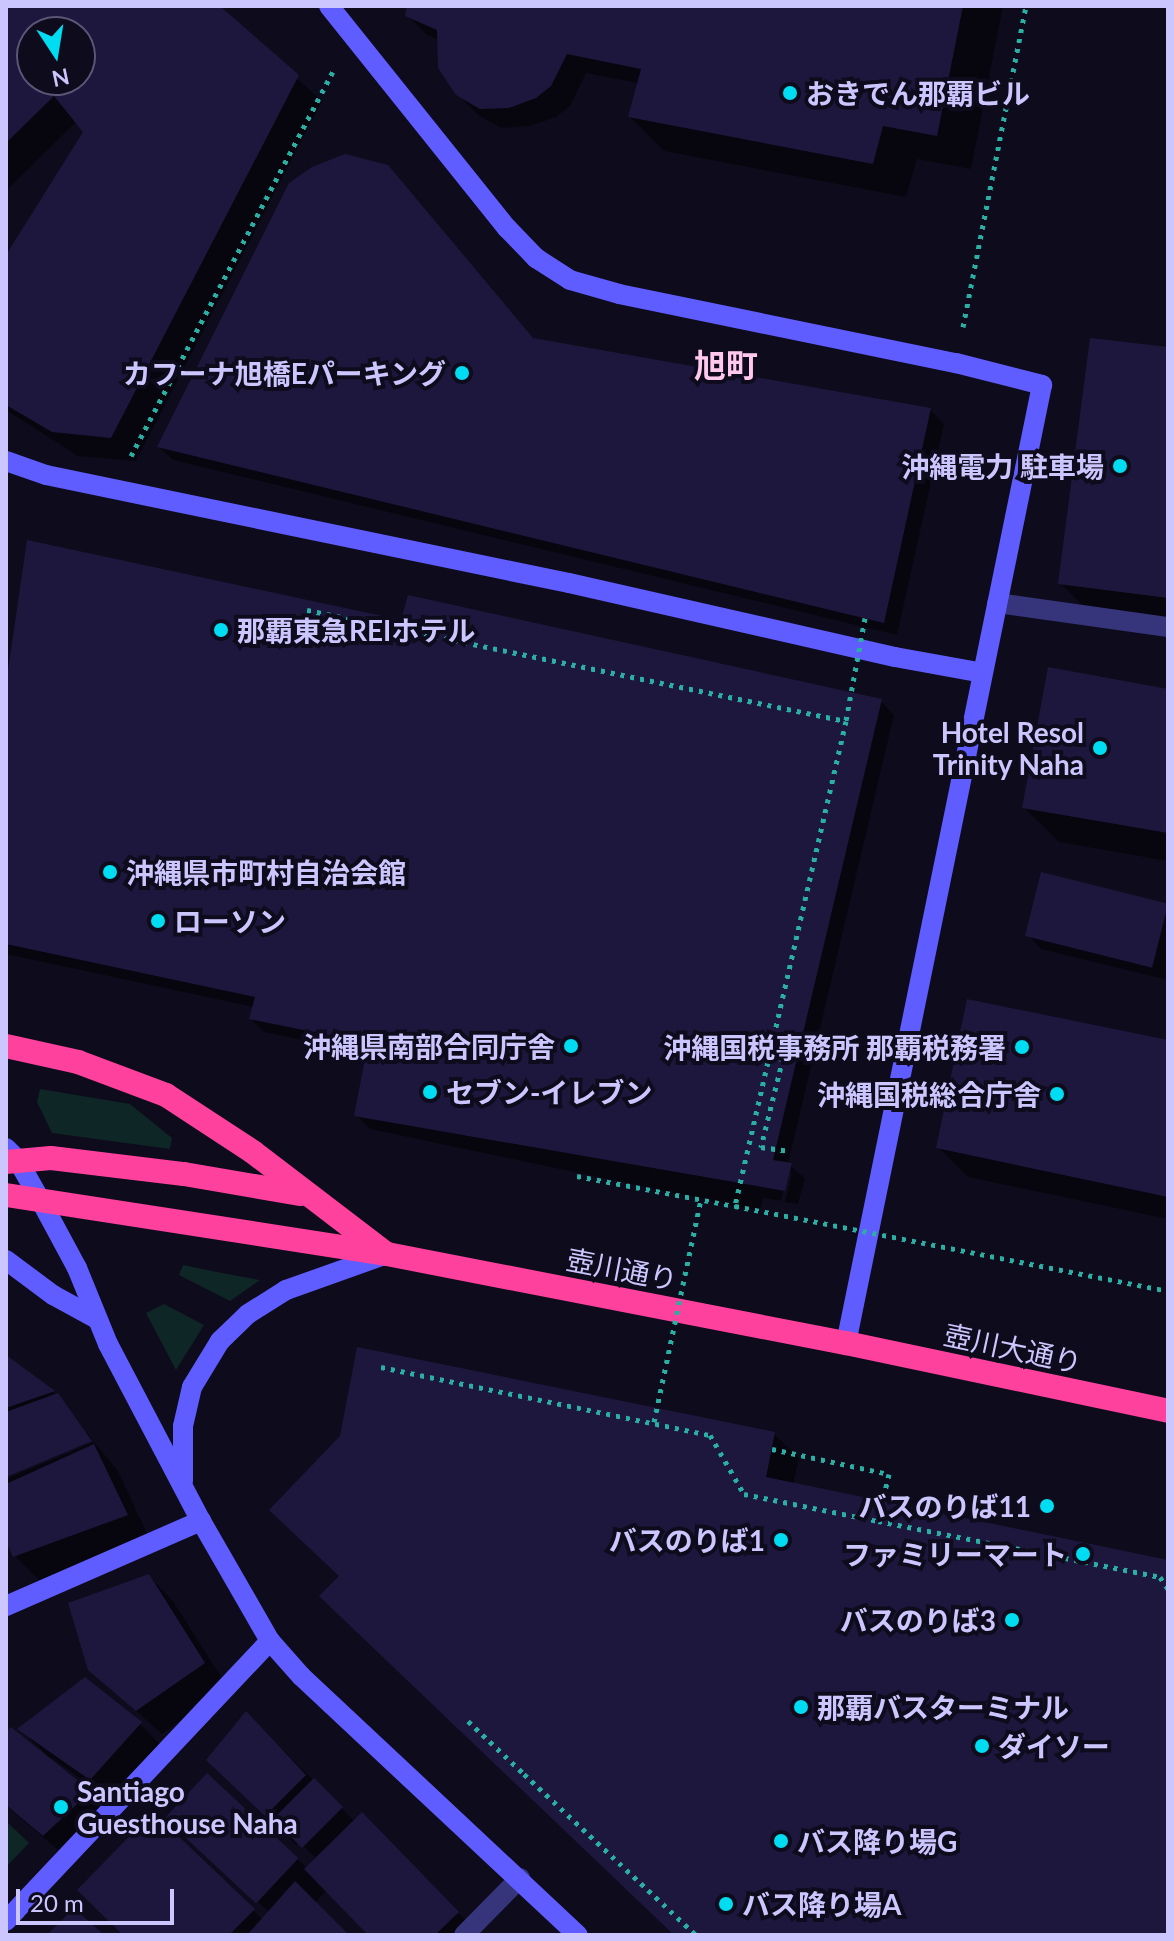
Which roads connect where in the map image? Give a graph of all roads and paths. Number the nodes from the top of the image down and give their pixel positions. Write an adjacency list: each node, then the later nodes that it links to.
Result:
1 (329, 6): 3 (street)
2 (1026, 6): 4 (path)
3 (353, 35): 4 (street); 6 (path)
4 (956, 363): 7 (street)
5 (6, 461): 6 (street)
6 (114, 488): 11 (street)
7 (997, 603): 10 (street); 11 (street)
8 (307, 610): 12 (path)
9 (865, 618): 12 (path, bridge)
10 (1168, 627)
11 (983, 673): 28 (street)
12 (846, 721): 14 (path, bridge)
13 (6, 1046): 19 (highway, 壺川通り)
14 (768, 1056): 15 (path); 23 (path, bridge)
15 (788, 1151)
16 (10, 1157): 19 (highway); 21 (street)
17 (577, 1176): 20 (path)
18 (6, 1195): 21 (highway, 壺川通り)
19 (304, 1195): 24 (highway, 壺川通り)
20 (701, 1199): 23 (path); 31 (path, bridge)
21 (42, 1203): 22 (street); 24 (highway, 壺川通り); 27 (street)
22 (6, 1206)
23 (735, 1206): 26 (path, bridge)
24 (387, 1254): 28 (highway, 壺川通り); 33 (street)
25 (6, 1260): 27 (street)
26 (1168, 1291)
27 (95, 1318): 33 (street)
28 (846, 1343): 30 (highway, 壺川大通り)
29 (381, 1367): 31 (path)
30 (1168, 1411)
31 (654, 1422): 35 (path)
32 (772, 1449): 35 (path)
33 (183, 1484): 34 (street)
34 (201, 1521): 37 (street); 38 (street)
35 (878, 1521): 36 (path)
36 (1168, 1589)
37 (6, 1606)
38 (270, 1641): 40 (street); 41 (street)
39 (468, 1721): 44 (path, bridge)
40 (520, 1878): 42 (street); 43 (street)
41 (6, 1921)
42 (464, 1935)
43 (578, 1935)
44 (696, 1935)

